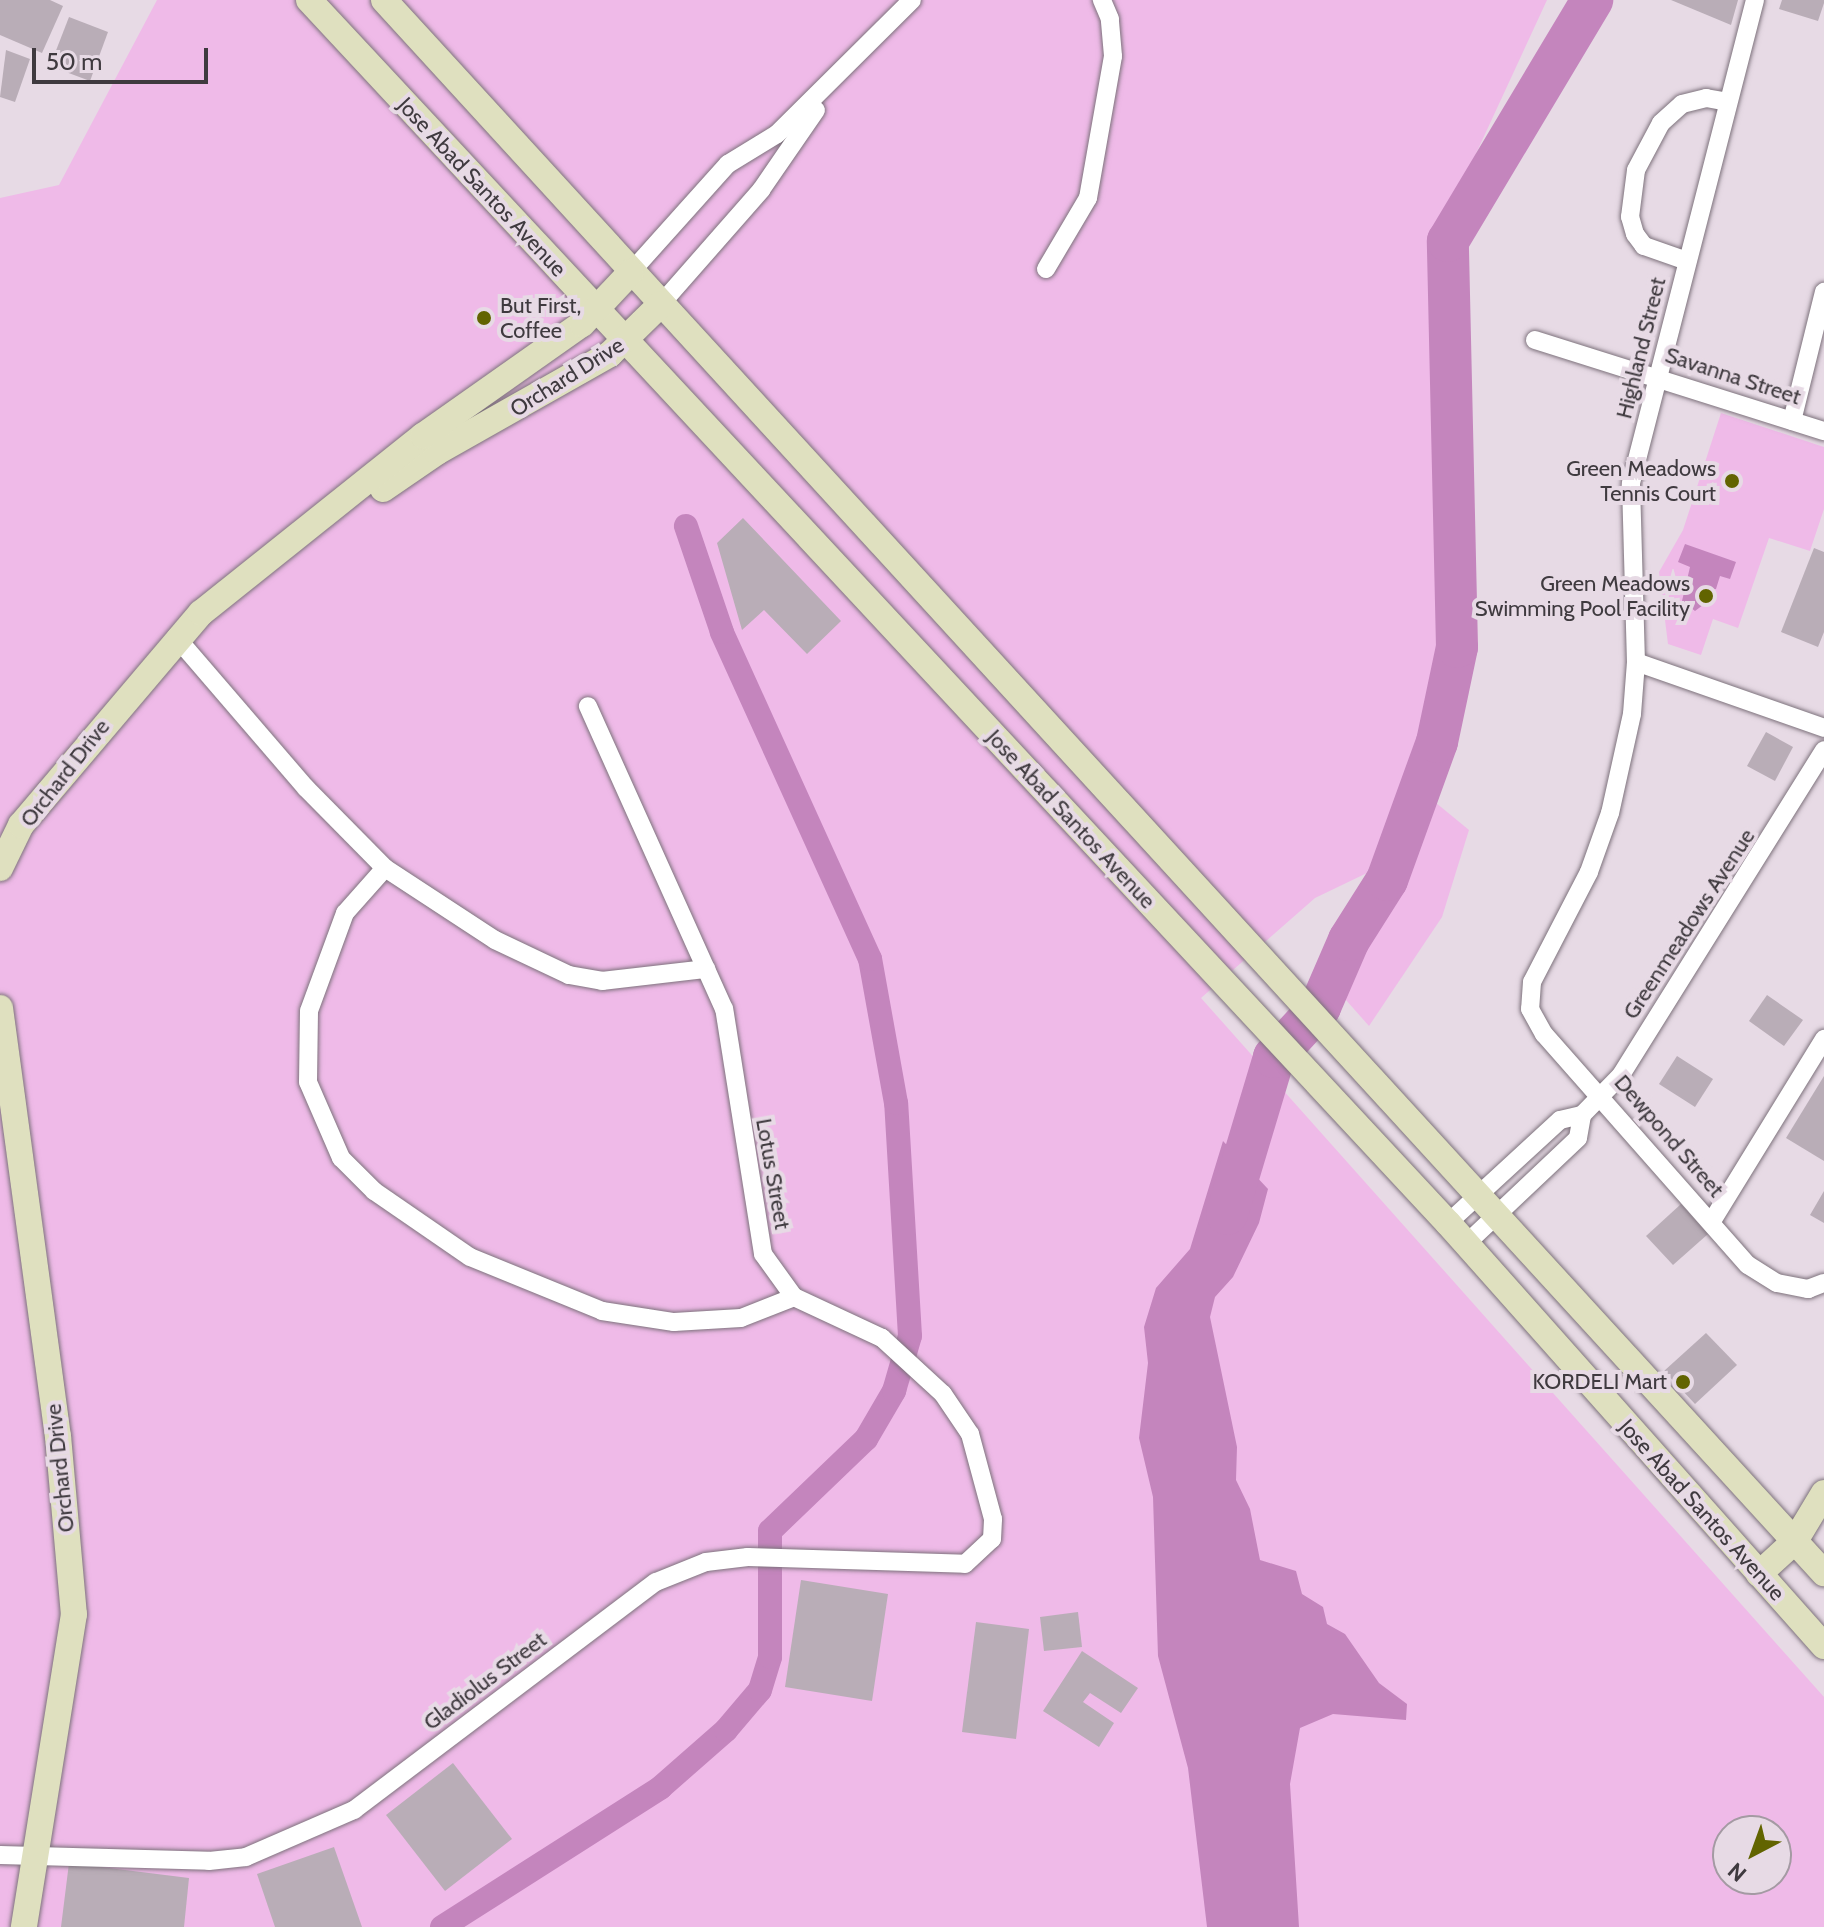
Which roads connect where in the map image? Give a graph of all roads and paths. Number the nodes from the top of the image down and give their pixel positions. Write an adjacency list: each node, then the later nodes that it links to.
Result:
1 (309, 0): 13 (main road, Jose Abad Santos Avenue)
2 (384, 0): 10 (main road)
3 (912, 0): 6 (street, Orchard Drive)
4 (1102, 0): 9 (street)
5 (1755, 0): 7 (street, Highland Street)
6 (857, 57): 10 (street, Orchard Drive); 12 (street, Orchard Drive)
7 (1728, 102): 8 (street, Highland Street); 8 (street)
8 (1687, 261): 16 (street, Highland Street)
9 (1046, 269)
10 (631, 272): 12 (main road); 13 (main road, Orchard Drive)
11 (1824, 292): 17 (street)
12 (661, 304): 15 (main road, Orchard Drive); 33 (main road)
13 (596, 309): 15 (main road, Jose Abad Santos Avenue); 19 (main road, Orchard Drive)
14 (1535, 340): 16 (street, Savanna Street)
15 (626, 341): 19 (main road, Orchard Drive); 35 (main road, Jose Abad Santos Avenue)
16 (1659, 378): 17 (street, Savanna Street); 21 (street, Highland Street)
17 (1792, 421): 18 (street, Savanna Street)
18 (1824, 431)
19 (201, 613): 20 (main road, Orchard Drive)
20 (176, 637): 25 (main road, Orchard Drive); 26 (street)
21 (1636, 662): 23 (street); 28 (street, Highland Street)
22 (588, 706): 27 (street, Lotus Street)
23 (1824, 728)
24 (1824, 750): 31 (street, Greenmeadows Avenue)
25 (0, 868)
26 (385, 868): 27 (street); 38 (street)
27 (706, 969): 38 (street, Lotus Street)
28 (1532, 982): 31 (street, Dewpond Street)
29 (0, 1008): 46 (main road, Orchard Drive)
30 (1824, 1039): 34 (street)
31 (1602, 1096): 32 (street, Greenmeadows Avenue); 34 (street, Dewpond Street)
32 (1582, 1115): 33 (street, Greenmeadows Avenue); 33 (street, Greenmeadows Avenue)
33 (1488, 1203): 35 (street, Greenmeadows Avenue); 36 (street, Greenmeadows Avenue); 40 (main road)
34 (1712, 1221): 37 (street, Dewpond Street)
35 (1448, 1223): 36 (main road, Jose Abad Santos Avenue)
36 (1466, 1244): 43 (main road, Jose Abad Santos Avenue)
37 (1816, 1286)
38 (794, 1297): 41 (street, Lotus Street)
39 (1824, 1493): 40 (main road)
40 (1795, 1541): 42 (main road); 43 (main road)
41 (965, 1564): 46 (street, Gladiolus Street)
42 (1824, 1573)
43 (1759, 1574): 44 (main road, Jose Abad Santos Avenue)
44 (1824, 1646)
45 (0, 1855): 46 (street, Gladiolus Street)
46 (38, 1857): 47 (main road, Orchard Drive)
47 (24, 1927)

